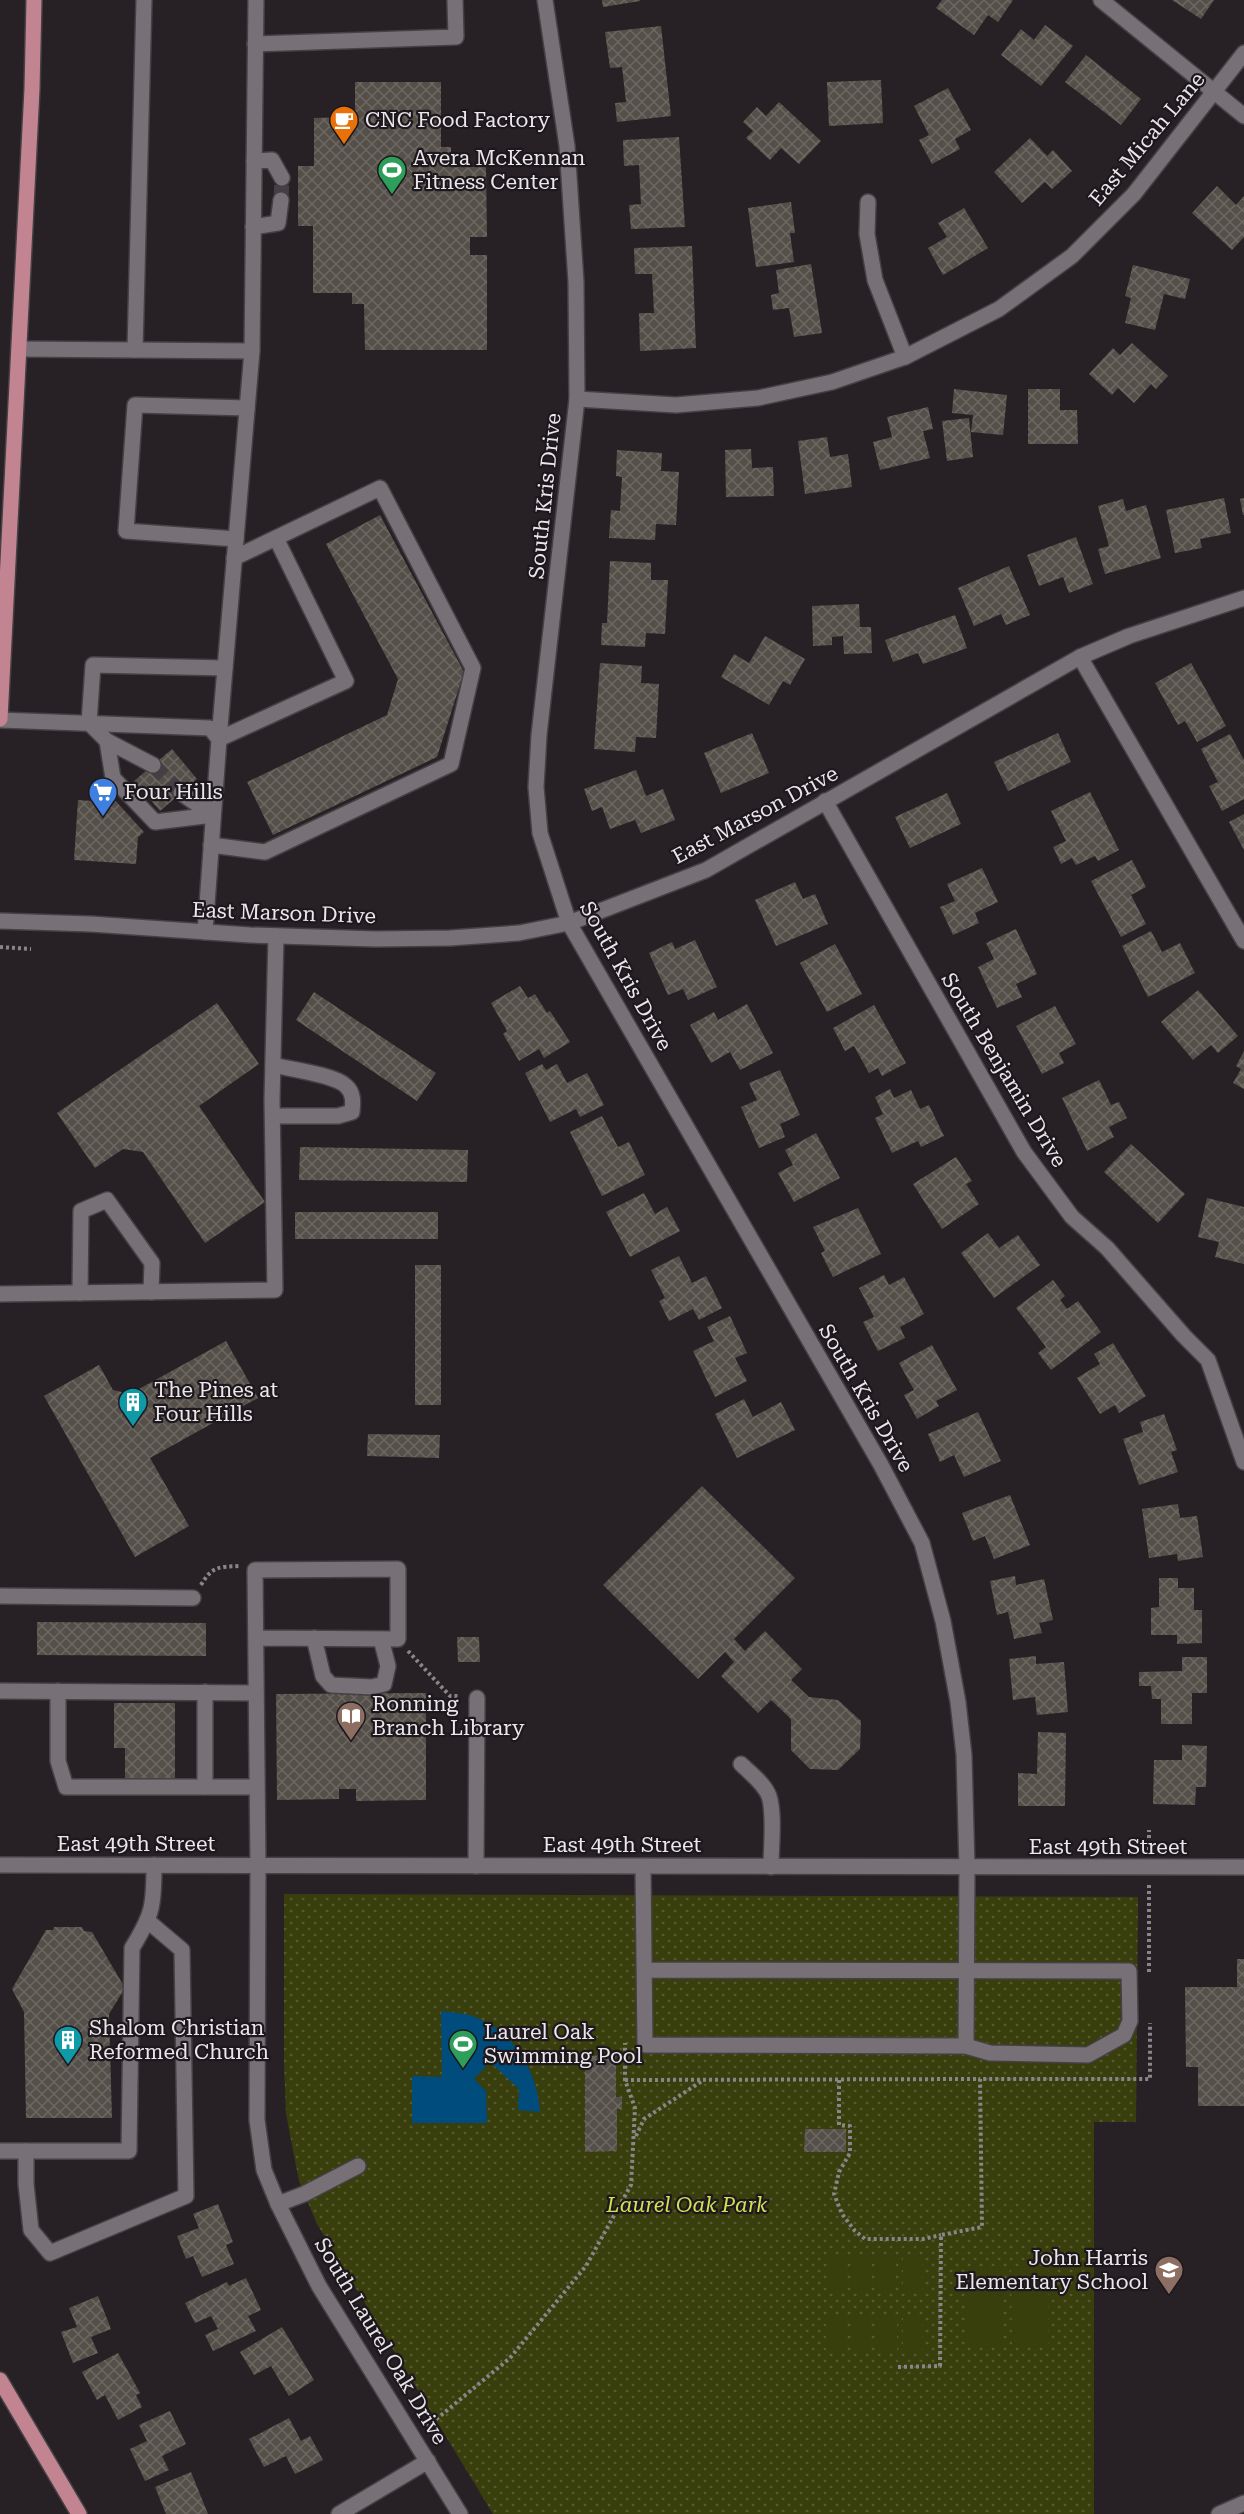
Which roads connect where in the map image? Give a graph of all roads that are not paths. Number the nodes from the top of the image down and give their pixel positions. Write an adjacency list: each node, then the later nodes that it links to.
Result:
1 (34, 0): 16 (main road)
2 (144, 0): 17 (street)
3 (256, 0): 7 (street)
4 (455, 0): 7 (street)
5 (545, 0): 20 (street, South Kris Drive)
6 (1101, 0): 9 (street)
7 (255, 44): 11 (street)
8 (1244, 53): 9 (street, East Micah Lane)
9 (1215, 91): 10 (street); 19 (street, East Micah Lane)
10 (1244, 116)
11 (254, 161): 12 (street); 15 (street)
12 (282, 178)
13 (281, 200): 15 (street)
14 (868, 202): 19 (street)
15 (253, 227): 18 (street)
16 (19, 349): 17 (street); 28 (main road)
17 (135, 350): 18 (street)
18 (252, 351): 21 (street)
19 (905, 357): 20 (street, East Micah Lane)
20 (577, 399): 38 (street, South Kris Drive)
21 (247, 408): 23 (street); 23 (street)
22 (276, 538): 24 (street); 30 (street); 36 (street)
23 (236, 539): 24 (street)
24 (234, 558): 27 (street)
25 (1244, 598): 26 (street, East Marson Drive)
26 (1080, 657): 34 (street, East Marson Drive); 41 (street)
27 (225, 668): 29 (street); 30 (street)
28 (0, 719): 29 (street)
29 (89, 723): 30 (street); 31 (street)
30 (219, 739): 35 (street)
31 (107, 741): 32 (street); 35 (street)
32 (153, 765)
33 (181, 793): 35 (street)
34 (825, 801): 38 (street, East Marson Drive); 47 (street, South Benjamin Drive)
35 (213, 815): 36 (street)
36 (211, 845): 39 (street)
37 (0, 921): 39 (street, East Marson Drive)
38 (569, 923): 40 (street, East Marson Drive); 68 (street, South Kris Drive)
39 (205, 932): 40 (street, East Marson Drive)
40 (276, 936): 42 (street)
41 (1244, 941)
42 (273, 1065): 43 (street); 43 (street)
43 (273, 1116): 44 (street)
44 (152, 1292): 45 (street); 45 (street)
45 (80, 1293): 46 (street)
46 (0, 1294)
47 (1244, 1462)
48 (0, 1596): 49 (street)
49 (193, 1598)
50 (256, 1638): 51 (street); 52 (street, South Laurel Oak Drive); 56 (street, South Laurel Oak Drive)
51 (314, 1638): 52 (street); 52 (street)
52 (381, 1639)
53 (0, 1691): 54 (street)
54 (58, 1691): 55 (street); 59 (street)
55 (206, 1692): 56 (street); 59 (street)
56 (256, 1693): 60 (street, South Laurel Oak Drive)
57 (477, 1698): 64 (street)
58 (741, 1764): 66 (street)
59 (205, 1787): 60 (street)
60 (257, 1787): 63 (street, South Laurel Oak Drive)
61 (0, 1865): 62 (street, East 49th Street)
62 (154, 1865): 63 (street, East 49th Street); 69 (street)
63 (258, 1865): 64 (street, East 49th Street); 76 (street, South Laurel Oak Drive)
64 (476, 1866): 65 (street, East 49th Street)
65 (643, 1867): 66 (street, East 49th Street); 70 (street)
66 (771, 1867): 68 (street, East 49th Street)
67 (1244, 1867): 68 (street, East 49th Street)
68 (968, 1868): 71 (street, South Kris Drive)
69 (149, 1922): 74 (street); 74 (street)
70 (645, 1970): 71 (street); 72 (street)
71 (966, 1970): 72 (street, South Kris Drive); 72 (street)
72 (966, 2046)
73 (0, 2151): 74 (street)
74 (26, 2151)
75 (358, 2166): 76 (street)
76 (278, 2204): 78 (street, South Laurel Oak Drive)
77 (0, 2380): 80 (main road)
78 (428, 2461): 81 (street); 82 (street, South Laurel Oak Drive)
79 (1244, 2502): 83 (street)
80 (79, 2514)
81 (339, 2514)
82 (460, 2514)
83 (1219, 2514)

